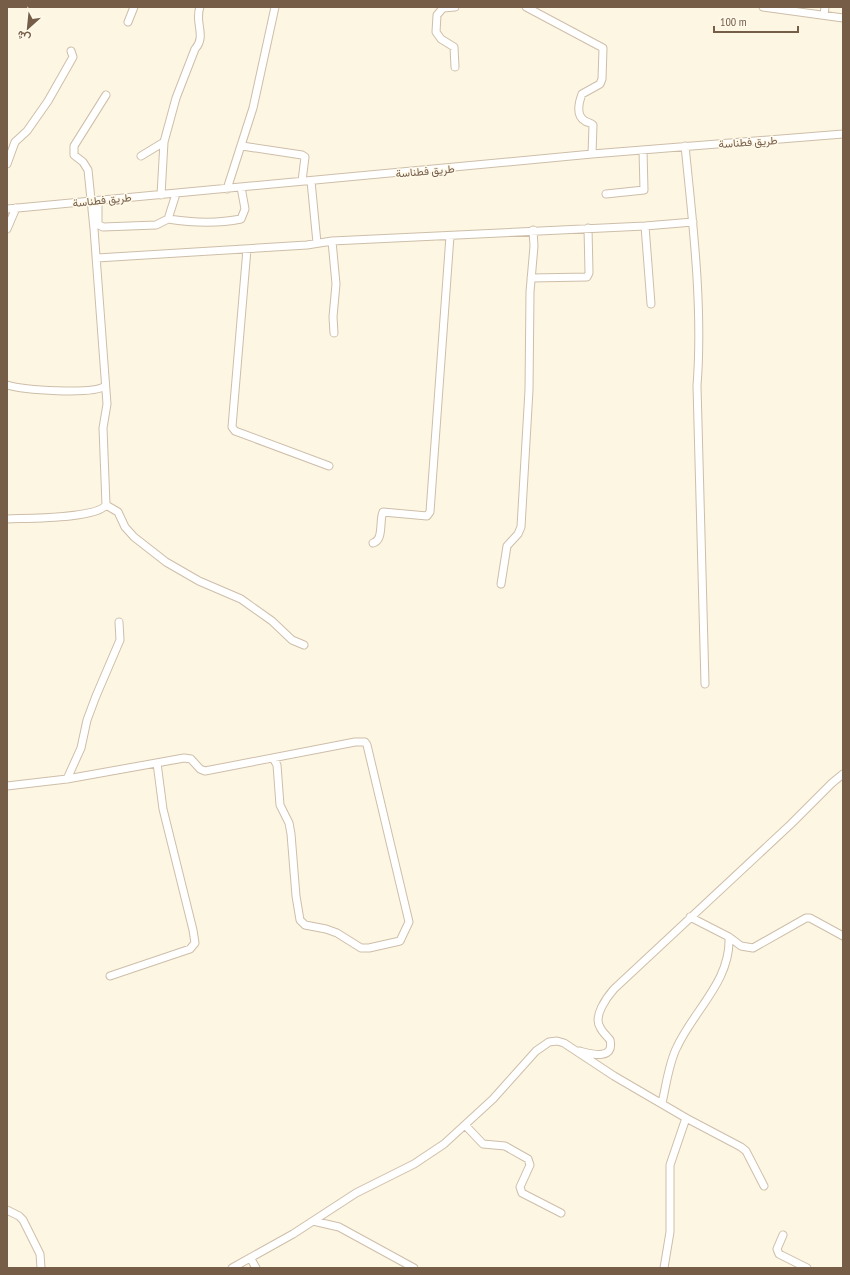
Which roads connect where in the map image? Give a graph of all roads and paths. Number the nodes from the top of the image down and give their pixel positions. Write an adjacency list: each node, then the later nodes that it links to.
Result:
1 (134, 7): 10 (street)
2 (200, 7): 15 (street)
3 (276, 7): 16 (street)
4 (455, 7): 12 (street)
5 (526, 7): 19 (street)
6 (763, 7): 8 (street)
7 (826, 7): 8 (street)
8 (824, 15): 9 (street)
9 (843, 18)
10 (128, 22)
11 (71, 51): 21 (street)
12 (455, 66)
13 (106, 95): 29 (street)
14 (843, 134): 17 (street, طريق فطناسة)
15 (164, 142): 20 (street); 28 (street)
16 (242, 146): 22 (street); 25 (street)
17 (685, 146): 18 (street, طريق فطناسة); 33 (street)
18 (643, 150): 19 (street, طريق فطناسة); 27 (street)
19 (592, 154): 23 (street, طريق فطناسة)
20 (141, 156)
21 (7, 164)
22 (302, 181): 23 (street, طريق فطناسة); 24 (street, طريق فطناسة)
23 (311, 181): 40 (street)
24 (241, 187): 25 (street, طريق فطناسة); 32 (street)
25 (227, 188): 26 (street, طريق فطناسة)
26 (176, 194): 28 (street, طريق فطناسة); 32 (street)
27 (606, 194)
28 (161, 195): 29 (street, طريق فطناسة)
29 (95, 201): 30 (street, طريق فطناسة); 32 (street); 42 (street)
30 (16, 208): 31 (street, طريق فطناسة); 36 (street)
31 (7, 209)
32 (168, 219)
33 (693, 222): 34 (street); 55 (street)
34 (645, 226): 35 (street); 44 (street)
35 (588, 228): 37 (street); 43 (street)
36 (7, 229)
37 (533, 230): 38 (street); 43 (street)
38 (450, 236): 39 (street); 51 (street)
39 (332, 241): 40 (street); 45 (street)
40 (317, 243): 41 (street)
41 (247, 249): 42 (street); 48 (street)
42 (97, 258): 47 (street)
43 (531, 278): 52 (street)
44 (651, 304)
45 (334, 333)
46 (7, 385): 47 (street)
47 (105, 386): 49 (street)
48 (329, 466)
49 (106, 505): 50 (street); 54 (street)
50 (7, 519)
51 (373, 543)
52 (501, 584)
53 (119, 622): 59 (street)
54 (304, 645)
55 (705, 684)
56 (273, 758): 56 (street); 57 (street)
57 (158, 763): 59 (street); 64 (street)
58 (843, 774): 61 (street)
59 (67, 779): 60 (street)
60 (7, 786)
61 (690, 917): 63 (street); 65 (street)
62 (843, 936): 63 (street)
63 (729, 937): 66 (street)
64 (110, 976)
65 (575, 1050): 66 (street); 68 (street)
66 (662, 1104): 67 (street)
67 (686, 1118): 69 (street); 79 (street)
68 (465, 1125): 71 (street); 72 (street)
69 (764, 1186)
70 (7, 1210): 75 (street)
71 (561, 1213)
72 (313, 1222): 74 (street); 78 (street)
73 (783, 1235): 80 (street)
74 (250, 1259): 76 (street); 77 (street)
75 (42, 1268)
76 (232, 1268)
77 (256, 1268)
78 (414, 1268)
79 (664, 1268)
80 (807, 1268)

